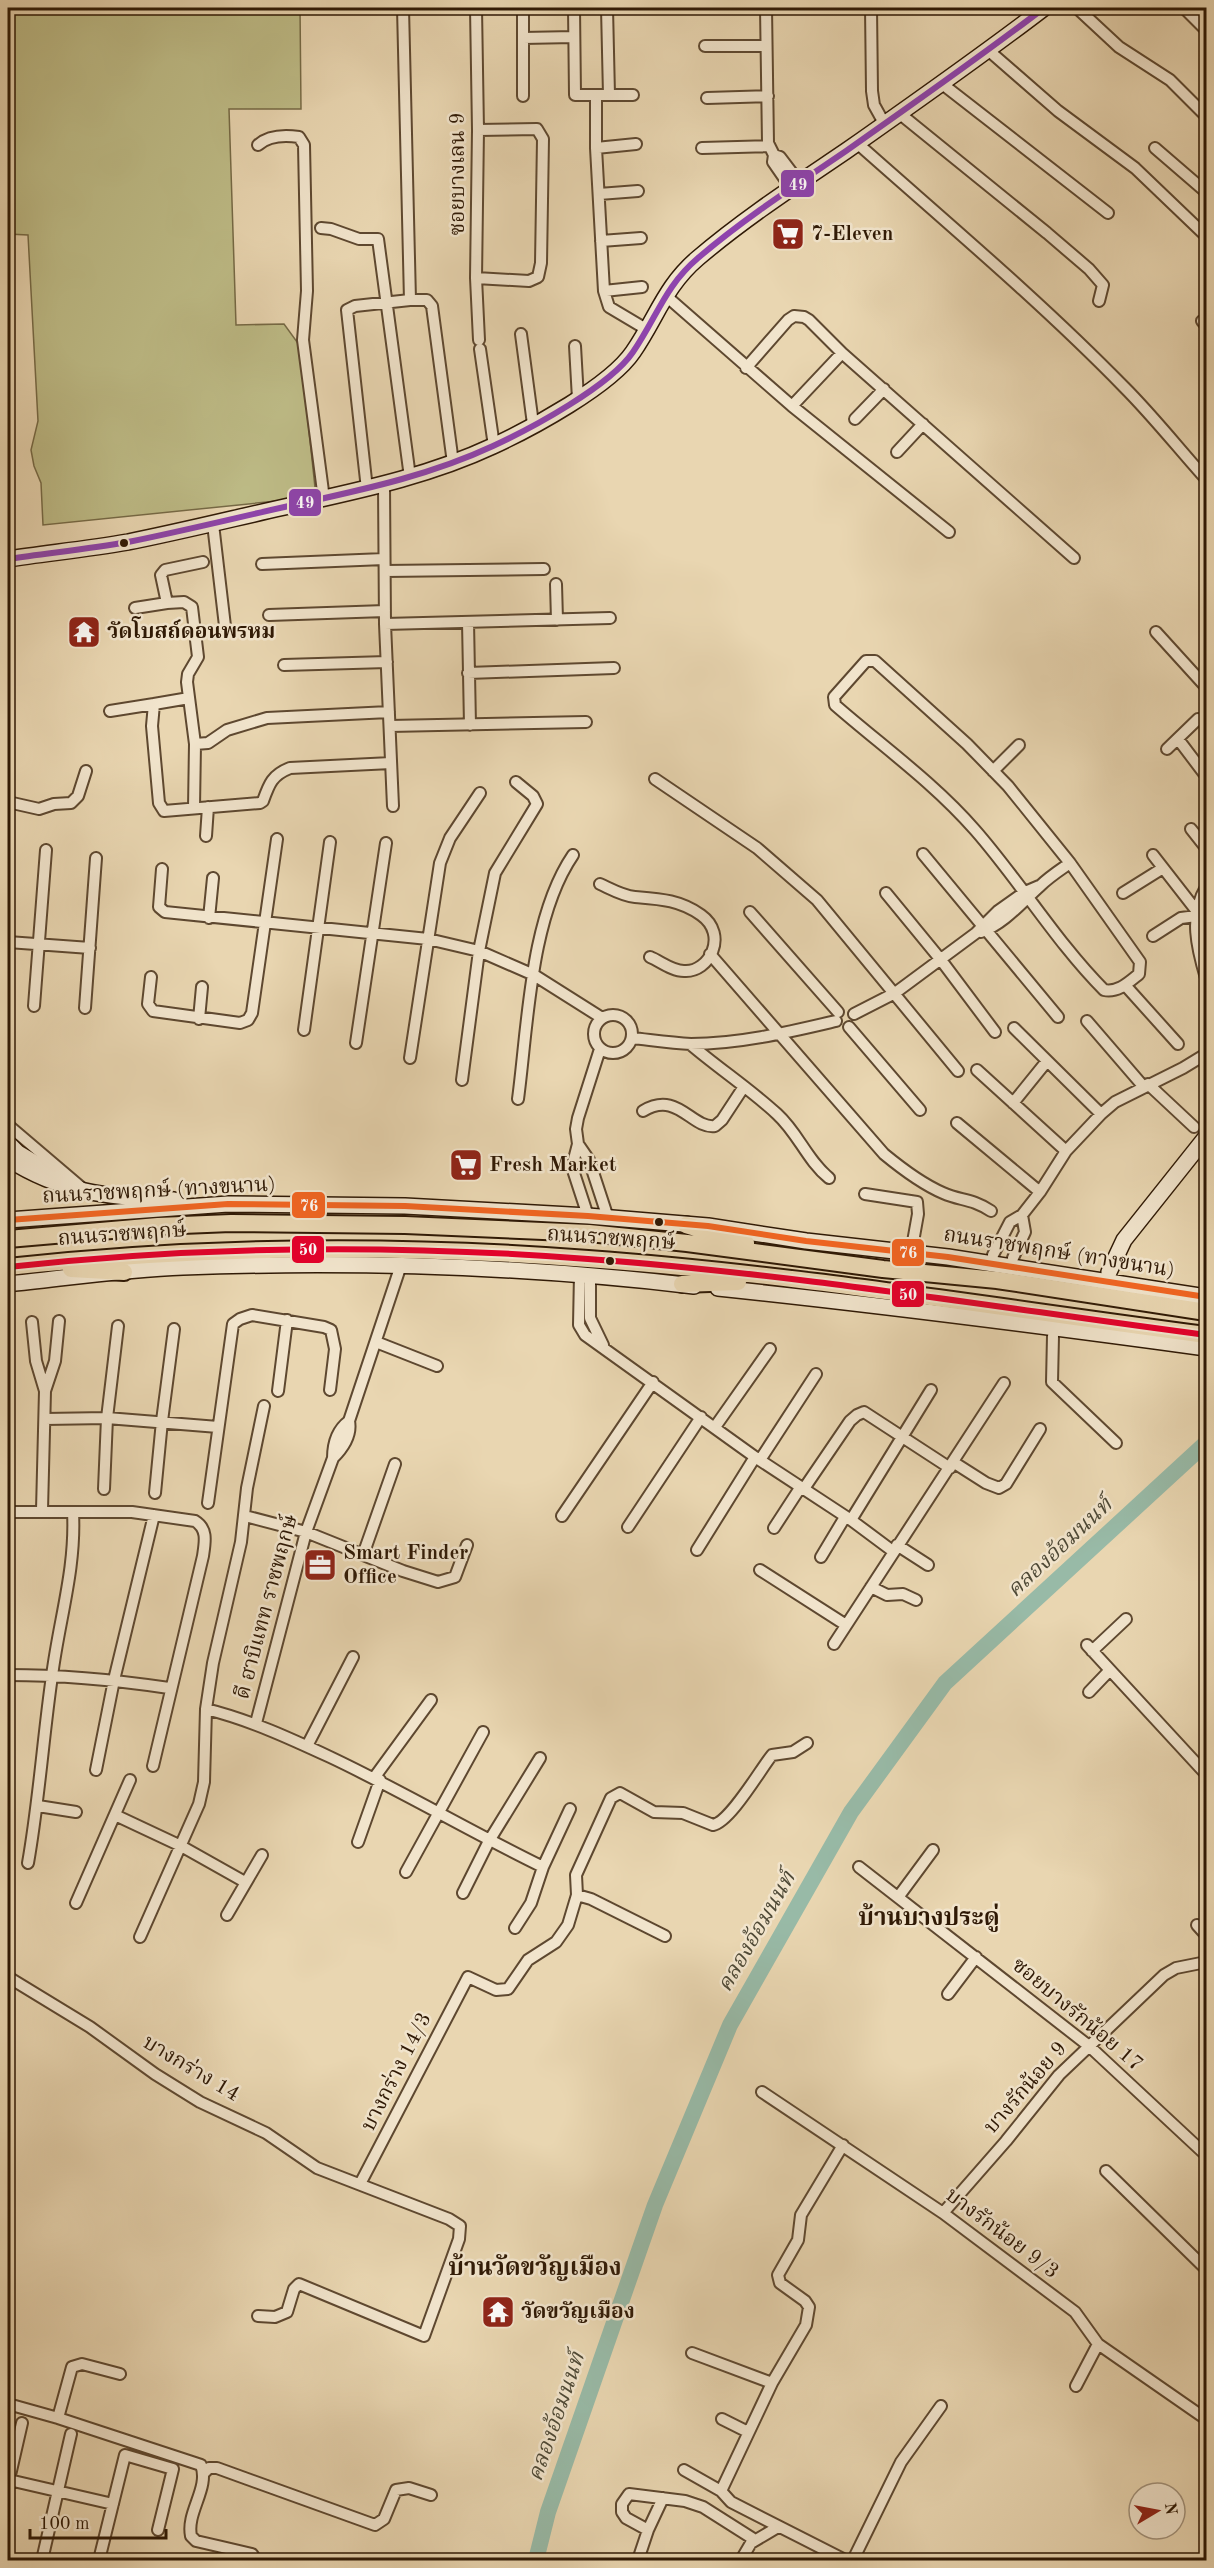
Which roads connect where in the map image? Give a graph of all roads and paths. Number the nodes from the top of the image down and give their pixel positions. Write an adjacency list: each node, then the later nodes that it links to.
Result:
1 (403, 8): 48 (street)
2 (476, 8): 27 (street, ซอยบางเลน 9)
3 (523, 8): 13 (street)
4 (574, 8): 12 (street)
5 (607, 8): 19 (street)
6 (766, 8): 15 (street)
7 (871, 8): 26 (street)
8 (1044, 8): 16 (main road)
9 (1077, 8): 25 (street)
10 (1184, 8): 11 (street)
11 (1206, 30)
12 (574, 37): 13 (street); 18 (street)
13 (523, 38): 21 (street)
14 (705, 46): 15 (street)
15 (766, 46): 22 (street)
16 (988, 50): 17 (main road); 41 (street)
17 (941, 83): 24 (main road); 39 (street)
18 (596, 95): 19 (street); 31 (street)
19 (609, 95): 20 (street)
20 (633, 95)
21 (523, 96)
22 (768, 96): 23 (street); 34 (street)
23 (707, 98)
24 (899, 113): 26 (main road); 50 (street)
25 (1206, 116)
26 (884, 123): 28 (main road)
27 (478, 130): 44 (street, ซอยบางเลน 9); 44 (street)
28 (857, 143): 35 (main road); 66 (street)
29 (636, 144): 31 (street)
30 (258, 145): 69 (street)
31 (596, 148): 38 (street)
32 (702, 148): 34 (street)
33 (1155, 148): 37 (street)
34 (771, 150): 35 (street)
35 (794, 185): 47 (main road)
36 (638, 191): 38 (street)
37 (1206, 192)
38 (598, 194): 43 (street)
39 (1108, 213)
40 (321, 228): 49 (street)
41 (1206, 236)
42 (641, 238): 43 (street)
43 (601, 241): 46 (street)
44 (476, 278): 62 (street, ซอยบางเลน 9)
45 (642, 287): 46 (street)
46 (604, 291): 51 (street)
47 (665, 295): 51 (main road); 55 (street)
48 (410, 300): 49 (street); 64 (street)
49 (385, 302): 65 (street); 68 (street)
50 (1099, 302)
51 (646, 330): 57 (main road)
52 (521, 334): 60 (street)
53 (575, 346): 57 (street)
54 (842, 353): 55 (street); 56 (street); 58 (street)
55 (746, 368): 58 (street)
56 (884, 389): 59 (street); 61 (street)
57 (578, 399): 60 (main road)
58 (792, 406): 71 (street)
59 (855, 419)
60 (533, 424): 62 (main road)
61 (923, 424): 63 (street); 72 (street)
62 (494, 446): 64 (main road)
63 (897, 452)
64 (453, 463): 65 (main road)
65 (410, 477): 67 (main road)
66 (1206, 479)
67 (384, 485): 68 (main road); 74 (street)
68 (367, 489): 69 (main road)
69 (324, 499): 70 (main road)
70 (213, 524): 73 (main road); 88 (street)
71 (949, 532)
72 (1074, 558)
73 (8, 559)
74 (384, 559): 76 (street); 78 (street)
75 (203, 562): 80 (street)
76 (262, 564)
77 (544, 569): 78 (street)
78 (385, 571): 82 (street)
79 (556, 584): 85 (street)
80 (167, 603): 81 (street); 95 (street)
81 (135, 608)
82 (385, 611): 83 (street); 87 (street)
83 (269, 615)
84 (610, 618): 85 (street)
85 (557, 620): 86 (street)
86 (468, 622): 87 (street); 93 (street)
87 (385, 624): 90 (street)
88 (225, 626)
89 (1156, 632): 94 (street)
90 (387, 662): 91 (street); 98 (street)
91 (284, 665)
92 (614, 668): 93 (street)
93 (468, 673): 101 (street)
94 (1206, 687)
95 (189, 699): 96 (street); 104 (street)
96 (154, 704): 97 (street); 117 (street)
97 (110, 711)
98 (389, 712): 102 (street); 104 (street)
99 (1198, 719): 103 (street)
100 (586, 722): 101 (street)
101 (470, 724): 102 (street)
102 (390, 726): 107 (street)
103 (1178, 739): 106 (street); 110 (street)
104 (195, 744): 117 (street)
105 (1019, 745): 109 (street)
106 (1167, 749)
107 (391, 763): 115 (street); 116 (street)
108 (86, 771): 114 (street)
109 (993, 771): 129 (street); 137 (street)
110 (1206, 775)
111 (655, 779): 160 (street)
112 (516, 782): 151 (street)
113 (480, 793): 147 (street)
114 (8, 802)
115 (393, 806)
116 (208, 807): 117 (street); 119 (street)
117 (194, 808)
118 (1191, 829): 123 (street)
119 (207, 836)
120 (277, 839): 141 (street)
121 (330, 842): 143 (street)
122 (386, 843): 145 (street)
123 (1206, 848)
124 (46, 850): 149 (street)
125 (923, 854): 144 (street)
126 (573, 855): 155 (street)
127 (1153, 855): 130 (street)
128 (96, 858): 150 (street)
129 (1070, 862): 137 (street); 158 (street)
130 (1163, 868): 136 (street); 139 (street)
131 (162, 869): 140 (street)
132 (213, 878): 140 (street)
133 (600, 884): 152 (street)
134 (1206, 887): 139 (street)
135 (886, 893): 154 (street)
136 (1123, 893)
137 (1028, 895): 144 (street); 158 (street)
138 (750, 912): 164 (street)
139 (1196, 914): 142 (street); 146 (street); 157 (street)
140 (209, 918): 141 (street)
141 (264, 923): 143 (street); 167 (street)
142 (1206, 923)
143 (318, 928): 145 (street); 171 (street)
144 (981, 929): 154 (street); 166 (street)
145 (373, 934): 147 (street); 175 (street)
146 (1153, 936)
147 (428, 939): 151 (street); 180 (street)
148 (8, 942): 149 (street)
149 (39, 945): 150 (street); 161 (street)
150 (90, 948): 162 (street)
151 (479, 951): 155 (street); 184 (street)
152 (710, 954): 153 (street); 173 (street)
153 (650, 957)
154 (941, 960): 160 (street); 172 (street)
155 (534, 975): 165 (street); 187 (street)
156 (151, 977): 167 (street)
157 (1206, 978)
158 (1125, 985): 177 (street)
159 (202, 987): 167 (street)
160 (895, 993): 163 (street); 183 (street)
161 (34, 1006)
162 (85, 1008)
163 (854, 1014): 164 (street); 169 (street)
164 (837, 1016): 169 (street); 173 (street)
165 (602, 1017): 174 (street); 178 (street)
166 (1058, 1017)
167 (199, 1018)
168 (1087, 1021): 185 (street)
169 (849, 1027): 189 (street)
170 (1014, 1028): 181 (street)
171 (304, 1030)
172 (995, 1032)
173 (782, 1034): 176 (street); 207 (street)
174 (632, 1038): 176 (street); 178 (street)
175 (356, 1043)
176 (690, 1044): 186 (street)
177 (1178, 1044)
178 (600, 1049): 197 (street)
179 (1206, 1054): 185 (street)
180 (410, 1058)
181 (1047, 1061): 188 (street); 191 (street)
182 (977, 1070): 188 (street)
183 (958, 1071)
184 (462, 1080)
185 (1146, 1085): 191 (street); 194 (street)
186 (743, 1088): 190 (street); 201 (street)
187 (518, 1100)
188 (1013, 1103): 198 (street)
189 (920, 1110)
190 (643, 1111)
191 (1101, 1114): 198 (street)
192 (957, 1122): 203 (street)
193 (8, 1125): 202 (street)
194 (1194, 1127)
195 (1206, 1137): 199 (main road)
196 (8, 1143): 202 (main road)
197 (578, 1144): 209 (street); 210 (street)
198 (1066, 1151): 203 (street)
199 (1201, 1153): 222 (main road)
200 (8, 1159): 205 (main road)
201 (829, 1178)
202 (82, 1188): 205 (main road)
203 (1040, 1192): 208 (street)
204 (865, 1194): 214 (street)
205 (100, 1195): 206 (main road)
206 (228, 1204): 209 (main road, ถนนราชพฤกษ์ (ทางขนาน)); 211 (main road, ถนนราชพฤกษ์ (ทางขนาน))
207 (991, 1211)
208 (1023, 1215): 215 (street); 218 (street)
209 (588, 1216): 210 (main road, ถนนราชพฤกษ์ (ทางขนาน))
210 (608, 1218): 212 (main road, ถนนราชพฤกษ์ (ทางขนาน))
211 (8, 1220)
212 (686, 1225): 214 (main road, ถนนราชพฤกษ์ (ทางขนาน)); 216 (main road)
213 (8, 1239): 216 (main road, ถนนราชพฤกษ์)
214 (911, 1253): 217 (main road, ถนนราชพฤกษ์ (ทางขนาน))
215 (993, 1255): 217 (main road); 218 (main road)
216 (792, 1257): 230 (main road, ถนนราชพฤกษ์)
217 (948, 1257): 228 (main road, ถนนราชพฤกษ์ (ทางขนาน))
218 (1013, 1258): 222 (main road)
219 (401, 1265): 221 (main road); 223 (main road); 238 (street, ดี ฮาบิแทท ราชพฤกษ์)
220 (9, 1266): 221 (main road); 224 (main road, ถนนราชพฤกษ์)
221 (124, 1272): 225 (main road)
222 (1109, 1272): 227 (main road)
223 (585, 1275): 226 (main road); 243 (street)
224 (790, 1280): 226 (main road); 237 (main road, ถนนราชพฤกษ์)
225 (8, 1284)
226 (682, 1284): 229 (main road)
227 (1206, 1287)
228 (1206, 1297)
229 (898, 1310): 236 (main road); 237 (main road)
230 (1206, 1312)
231 (287, 1320): 245 (street); 248 (street); 255 (street)
232 (59, 1321): 247 (street)
233 (32, 1322): 247 (street)
234 (118, 1326): 251 (street)
235 (174, 1329): 253 (street)
236 (1053, 1336): 240 (main road); 258 (street)
237 (1206, 1339)
238 (376, 1342): 241 (street); 275 (street, ดี ฮาบิแทท ราชพฤกษ์)
239 (770, 1349): 254 (street)
240 (1206, 1356)
241 (437, 1366)
242 (816, 1374): 259 (street)
243 (653, 1383): 250 (street); 270 (street)
244 (1004, 1383): 261 (street)
245 (330, 1390)
246 (931, 1390): 257 (street)
247 (45, 1391): 252 (street)
248 (278, 1392)
249 (264, 1406): 271 (street, ดี ฮาบิแทท ราชพฤกษ์)
250 (701, 1417): 254 (street); 273 (street)
251 (107, 1418): 252 (street); 253 (street); 262 (street)
252 (45, 1419): 266 (street)
253 (162, 1421): 255 (street); 264 (street)
254 (715, 1426): 259 (street)
255 (218, 1427): 265 (street)
256 (1040, 1429): 261 (street)
257 (901, 1437): 261 (street); 263 (street); 272 (street)
258 (1116, 1443)
259 (757, 1459): 263 (street); 278 (street)
260 (394, 1464): 279 (street)
261 (951, 1465): 277 (street)
262 (104, 1489)
263 (802, 1489): 272 (street); 274 (street)
264 (155, 1493)
265 (208, 1503)
266 (42, 1510): 267 (street); 268 (street)
267 (8, 1512)
268 (73, 1512): 269 (street); 291 (street)
269 (154, 1515): 292 (street); 293 (street)
270 (562, 1515)
271 (245, 1516): 275 (street); 296 (street, ดี ฮาบิแทท ราชพฤกษ์)
272 (848, 1518): 277 (street); 280 (street)
273 (628, 1527)
274 (774, 1528)
275 (306, 1532): 279 (street); 297 (street, ดี ฮาบิแทท ราชพฤกษ์)
276 (467, 1545): 279 (street)
277 (896, 1548): 281 (street); 283 (street)
278 (697, 1550)
279 (363, 1555)
280 (821, 1557)
281 (928, 1565)
282 (760, 1570): 286 (street)
283 (871, 1587): 284 (street); 286 (street)
284 (916, 1600)
285 (1126, 1619): 289 (street)
286 (846, 1625): 287 (street)
287 (834, 1644)
288 (353, 1657): 300 (street)
289 (1110, 1670): 294 (street); 304 (street)
290 (8, 1675): 291 (street)
291 (52, 1675): 292 (street); 307 (street)
292 (114, 1680): 293 (street); 303 (street)
293 (169, 1688): 302 (street)
294 (1089, 1692)
295 (431, 1700): 306 (street)
296 (206, 1709): 297 (street, ดี ฮาบิแทท ราชพฤกษ์); 314 (street)
297 (256, 1723): 300 (street)
298 (483, 1732): 310 (street)
299 (807, 1743): 323 (street)
300 (307, 1746): 306 (street)
301 (540, 1758): 312 (street)
302 (153, 1766)
303 (96, 1770)
304 (1206, 1774)
305 (130, 1779): 311 (street)
306 (377, 1779): 310 (street); 313 (street)
307 (38, 1806): 309 (street); 317 (street)
308 (570, 1809): 318 (street)
309 (76, 1812)
310 (440, 1812): 312 (street); 320 (street)
311 (115, 1815): 314 (street); 325 (street)
312 (489, 1841): 318 (street); 322 (street)
313 (358, 1842)
314 (181, 1846): 321 (street); 331 (street)
315 (933, 1850): 324 (street)
316 (262, 1856): 321 (street)
317 (28, 1863)
318 (543, 1867): 328 (street)
319 (859, 1867): 324 (street, ซอยบางรักน้อย 17)
320 (406, 1872)
321 (245, 1882): 326 (street)
322 (463, 1893)
323 (577, 1895): 330 (street); 341 (street, บางกร่าง 14/3)
324 (899, 1896): 332 (street, ซอยบางรักน้อย 17)
325 (75, 1903)
326 (227, 1915)
327 (1197, 1925): 329 (street)
328 (515, 1928)
329 (1206, 1935)
330 (665, 1936)
331 (140, 1937)
332 (976, 1957): 335 (street); 336 (street, ซอยบางรักน้อย 17)
333 (1206, 1962): 336 (street, บางรักน้อย 9)
334 (8, 1977): 341 (street, บางกร่าง 14)
335 (948, 1994)
336 (1089, 2046): 339 (street, ซอยบางรักน้อย 17); 342 (street, บางรักน้อย 9)
337 (762, 2092): 338 (street, บางรักน้อย 9/3)
338 (843, 2145): 342 (street, บางรักน้อย 9/3); 348 (street)
339 (1206, 2155)
340 (1106, 2171): 343 (street)
341 (360, 2184): 344 (street, บางกร่าง 14)
342 (943, 2213): 345 (street, บางรักน้อย 9/3)
343 (1206, 2269)
344 (258, 2316)
345 (1098, 2344): 349 (street); 354 (street, บางรักน้อย 9/3)
346 (692, 2353): 348 (street)
347 (120, 2374): 352 (street)
348 (772, 2383): 356 (street)
349 (1076, 2386)
350 (8, 2404): 352 (street)
351 (941, 2406): 376 (street)
352 (58, 2418): 359 (street)
353 (722, 2419): 356 (street)
354 (1206, 2420)
355 (22, 2423): 360 (street)
356 (748, 2432): 362 (street)
357 (71, 2434): 361 (street)
358 (684, 2470): 362 (street)
359 (204, 2473): 363 (street); 373 (street)
360 (8, 2482): 361 (street)
361 (58, 2491): 365 (street); 371 (street)
362 (721, 2491): 366 (street)
363 (431, 2495)
364 (663, 2498): 368 (street); 368 (street); 369 (street)
365 (113, 2504): 367 (street); 372 (street)
366 (778, 2527): 369 (street); 375 (street)
367 (158, 2530)
368 (648, 2530): 370 (street)
369 (755, 2540): 374 (street)
370 (639, 2557)
371 (42, 2560)
372 (99, 2560)
373 (256, 2560)
374 (741, 2560)
375 (845, 2560)
376 (853, 2560)

